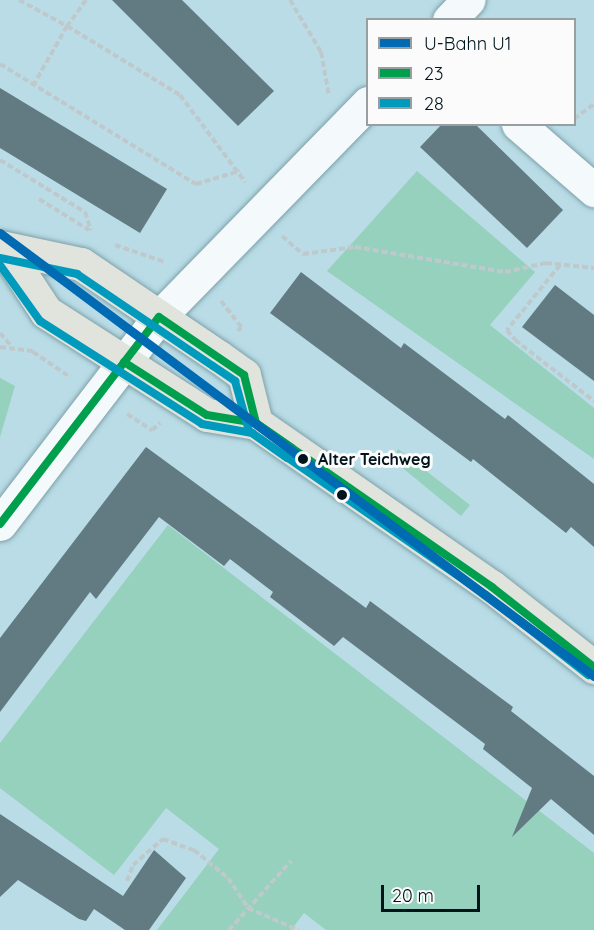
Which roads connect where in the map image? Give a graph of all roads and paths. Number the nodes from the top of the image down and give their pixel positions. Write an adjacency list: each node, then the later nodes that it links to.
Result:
1 (19, 0): 6 (path)
2 (86, 0): 6 (path)
3 (290, 0): 13 (path)
4 (468, 0): 5 (street)
5 (451, 18)
6 (68, 26): 8 (path); 15 (path)
7 (0, 64): 8 (path)
8 (34, 84): 15 (path)
9 (594, 104): 11 (path)
10 (366, 105): 13 (street)
11 (576, 118)
12 (520, 126): 16 (street)
13 (336, 135): 18 (street)
14 (0, 160): 20 (path)
15 (240, 171): 18 (path)
16 (594, 190)
17 (39, 199): 19 (path)
18 (258, 215): 23 (path); 25 (street)
19 (71, 219)
20 (92, 231)
21 (115, 244): 25 (path)
22 (3, 249): 26 (main road); 29 (main road)
23 (560, 264): 24 (path); 30 (path)
24 (594, 268)
25 (200, 275): 26 (street)
26 (159, 317): 29 (street); 31 (main road)
27 (0, 333): 28 (path)
28 (12, 347)
29 (124, 362): 31 (main road); 32 (street)
30 (594, 401)
31 (256, 423): 33 (main road)
32 (0, 524)
33 (594, 667)
34 (291, 861): 36 (path)
35 (127, 881): 36 (path)
36 (248, 908): 37 (path); 38 (path)
37 (229, 930)
38 (298, 930)

